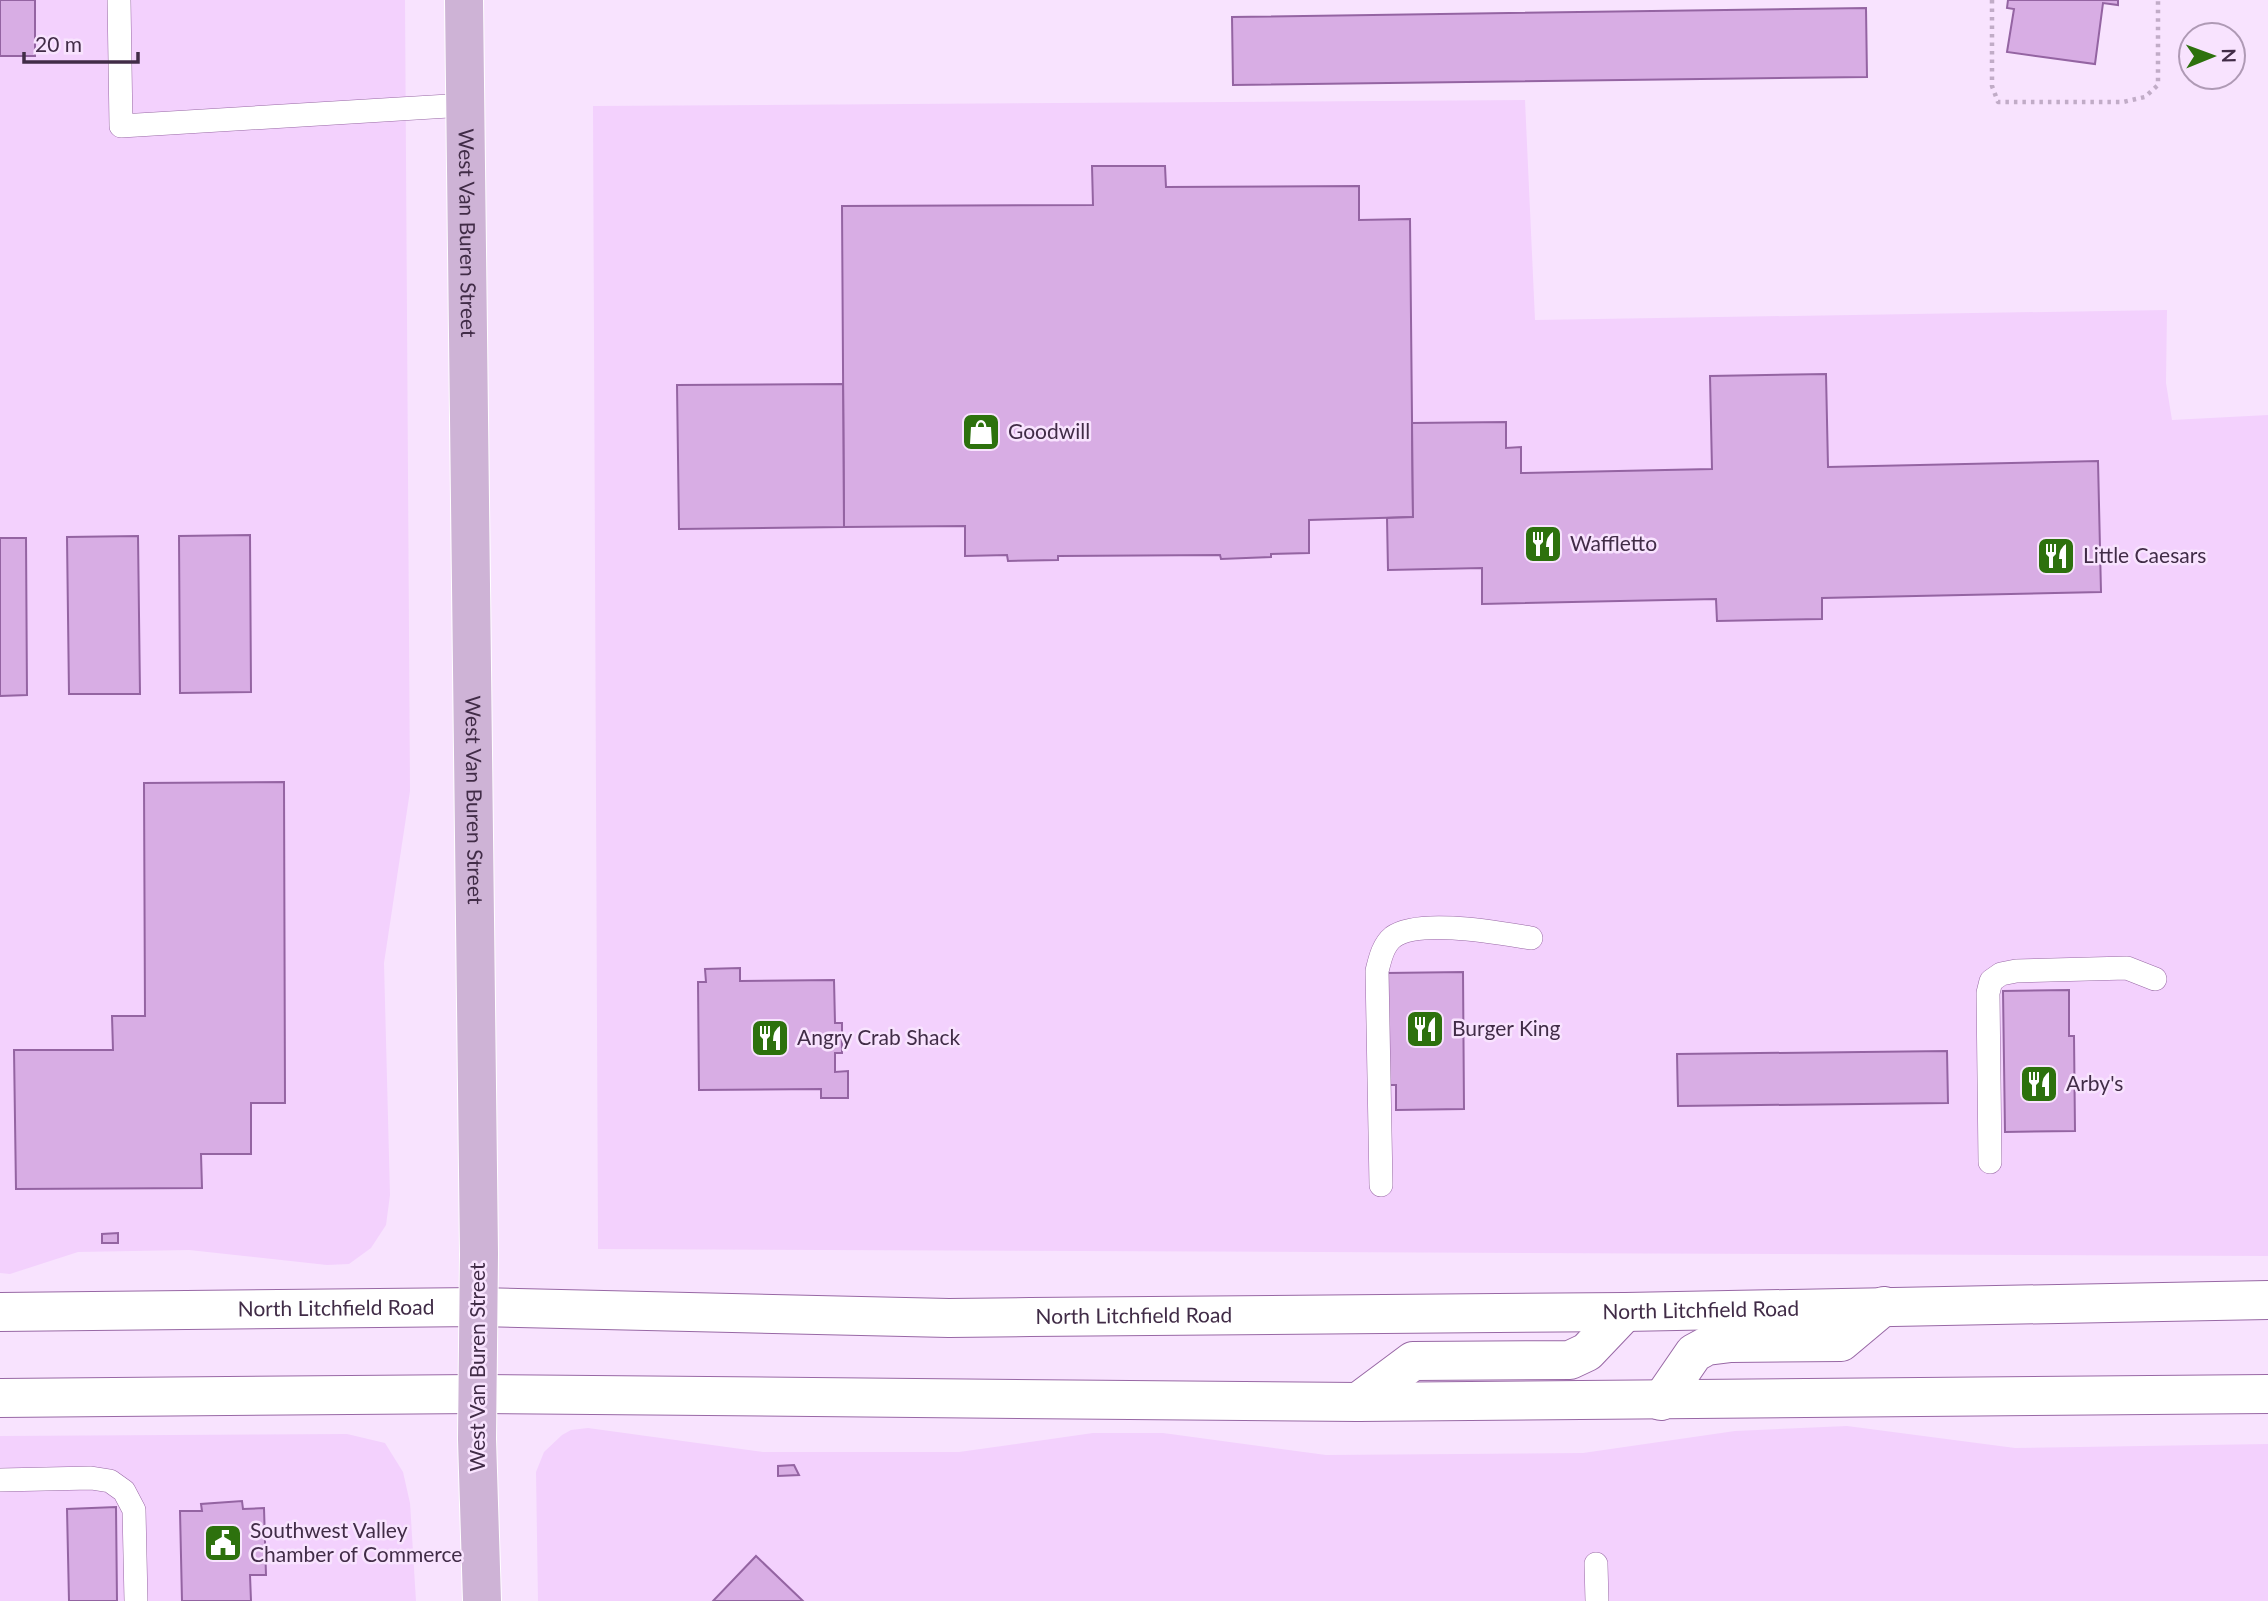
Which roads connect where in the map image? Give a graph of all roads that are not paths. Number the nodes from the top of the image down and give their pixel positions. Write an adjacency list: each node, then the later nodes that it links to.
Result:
1 (119, 0): 3 (lane)
2 (464, 0): 3 (main road, West Van Buren Street)
3 (466, 105): 10 (main road, West Van Buren Street)
4 (1531, 938): 7 (lane)
5 (2155, 979): 6 (lane)
6 (1990, 1162)
7 (1381, 1185)
8 (2268, 1300): 9 (main road, North Litchfield Road)
9 (1884, 1306): 12 (main road, North Litchfield Road); 16 (main road)
10 (478, 1307): 11 (main road, North Litchfield Road); 12 (main road, North Litchfield Road); 13 (main road, West Van Buren Street)
11 (0, 1312)
12 (1625, 1312): 17 (main road)
13 (477, 1394): 15 (main road); 17 (main road); 21 (main road, West Van Buren Street)
14 (2268, 1394): 16 (main road)
15 (0, 1398)
16 (1661, 1401): 17 (main road)
17 (1358, 1402)
18 (0, 1480): 20 (lane)
19 (1596, 1564): 22 (lane)
20 (136, 1601)
21 (481, 1601)
22 (1597, 1601)

